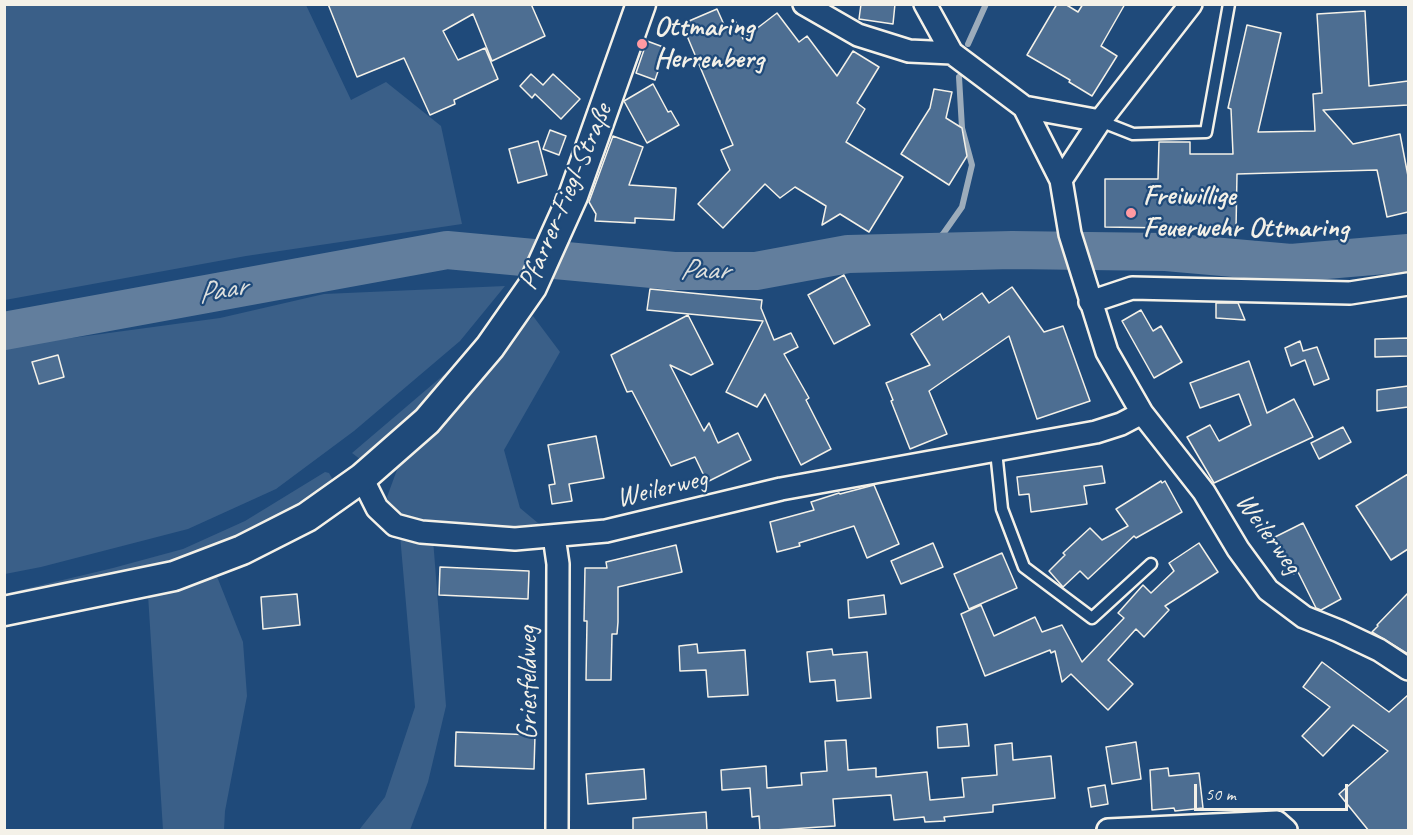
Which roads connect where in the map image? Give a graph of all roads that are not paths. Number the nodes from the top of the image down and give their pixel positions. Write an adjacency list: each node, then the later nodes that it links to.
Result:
1 (641, 4): 14 (main road, Pfarrer-Fiegl-Straße)
2 (804, 4): 6 (street)
3 (925, 4): 6 (street)
4 (1191, 4): 8 (street)
5 (1229, 4): 8 (lane)
6 (952, 53): 7 (street)
7 (1024, 107): 8 (street); 9 (street, Weilerweg)
8 (1100, 121): 9 (street)
9 (1061, 180): 11 (street, Weilerweg)
10 (1408, 284): 11 (street)
11 (1090, 302): 12 (street, Weilerweg)
12 (1142, 413): 13 (street, Weilerweg); 18 (street, Weilerweg)
13 (996, 451): 15 (street, Weilerweg); 16 (lane)
14 (362, 478): 15 (street, Weilerweg); 17 (main road, Pfarrer-Fiegl-Straße)
15 (554, 536): 19 (street, Griesfeldweg)
16 (1151, 564)
17 (4, 611)
18 (1408, 669)
19 (557, 831)
20 (1108, 831): 21 (street)
21 (1286, 831)

